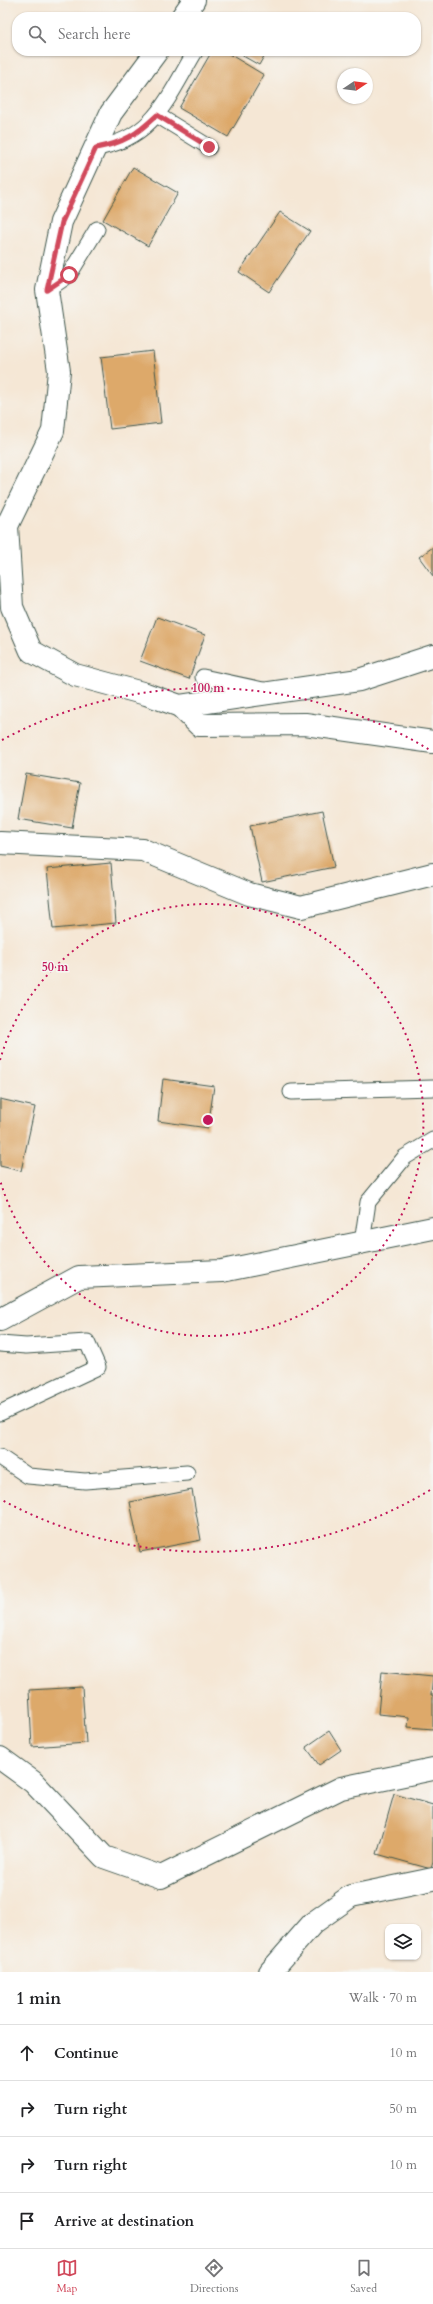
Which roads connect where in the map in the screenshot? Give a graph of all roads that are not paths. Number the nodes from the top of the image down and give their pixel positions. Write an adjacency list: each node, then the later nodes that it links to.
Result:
1 (194, 0): 2 (street)
2 (186, 12)
3 (153, 56): 7 (street)
4 (193, 56): 5 (lane)
5 (157, 115): 6 (lane); 7 (lane)
6 (209, 147)
7 (96, 148): 9 (street)
8 (97, 229): 9 (lane)
9 (47, 290): 13 (street)
10 (433, 656): 12 (street)
11 (203, 677): 12 (lane)
12 (275, 692): 13 (street)
13 (180, 706): 14 (street)
14 (433, 742)
15 (0, 843): 16 (street)
16 (433, 874)
17 (433, 1088): 18 (lane)
18 (291, 1092)
19 (433, 1140): 21 (lane)
20 (433, 1228): 21 (street)
21 (362, 1243): 22 (street)
22 (0, 1320)
23 (0, 1344): 24 (lane)
24 (0, 1413)
25 (0, 1457): 26 (lane)
26 (187, 1473)
27 (0, 1758): 28 (street)
28 (433, 1769)
29 (433, 1879): 30 (street)
30 (270, 1972)

